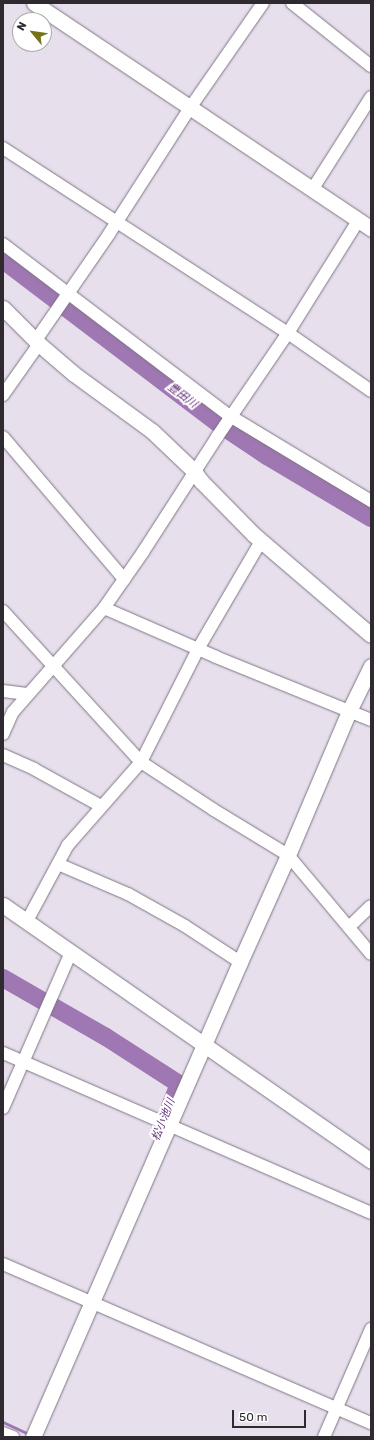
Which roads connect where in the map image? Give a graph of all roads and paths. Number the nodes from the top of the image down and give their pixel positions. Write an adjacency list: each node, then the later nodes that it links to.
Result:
1 (34, 3): 6 (street)
2 (263, 3): 6 (street)
3 (292, 3): 4 (street)
4 (371, 66)
5 (371, 97): 8 (street)
6 (190, 108): 8 (street); 10 (street)
7 (3, 148): 10 (street)
8 (312, 190): 9 (street)
9 (358, 221): 11 (street); 15 (street)
10 (117, 222): 13 (street); 15 (street)
11 (371, 229)
12 (3, 244): 13 (street)
13 (68, 294): 16 (street); 19 (street)
14 (3, 308): 16 (street)
15 (288, 333): 17 (street); 19 (street)
16 (38, 342): 18 (street); 21 (street)
17 (371, 391)
18 (3, 395)
19 (230, 416): 21 (street); 22 (street)
20 (3, 437): 24 (street)
21 (194, 471): 23 (street); 24 (street)
22 (371, 501)
23 (261, 541): 27 (street); 28 (street)
24 (124, 579): 25 (street)
25 (104, 608): 28 (street); 29 (street)
26 (3, 611): 29 (street)
27 (371, 635)
28 (198, 649): 33 (street); 37 (street)
29 (52, 666): 32 (street); 37 (street)
30 (371, 666): 33 (street)
31 (3, 691): 32 (street)
32 (27, 694): 35 (street)
33 (349, 711): 34 (street); 39 (street)
34 (371, 720)
35 (3, 734)
36 (3, 755): 38 (street)
37 (142, 762): 38 (street); 39 (street)
38 (101, 806): 40 (street)
39 (288, 855): 44 (street); 47 (street)
40 (58, 864): 43 (street); 47 (street)
41 (3, 905): 43 (street)
42 (371, 906): 44 (street)
43 (27, 921): 45 (street)
44 (349, 927): 46 (street)
45 (70, 952): 48 (street); 50 (street)
46 (371, 954)
47 (240, 962): 48 (street)
48 (204, 1044): 52 (street); 53 (street)
49 (3, 1053): 50 (street)
50 (23, 1062): 51 (street); 52 (street)
51 (3, 1108)
52 (168, 1126): 54 (street); 56 (street)
53 (371, 1161)
54 (371, 1213)
55 (3, 1264): 56 (street)
56 (92, 1302): 58 (street); 61 (street)
57 (371, 1329): 58 (street)
58 (336, 1408): 59 (street); 63 (street)
59 (371, 1423)
60 (3, 1433): 62 (street)
61 (34, 1434)
62 (13, 1437)
63 (324, 1437)

